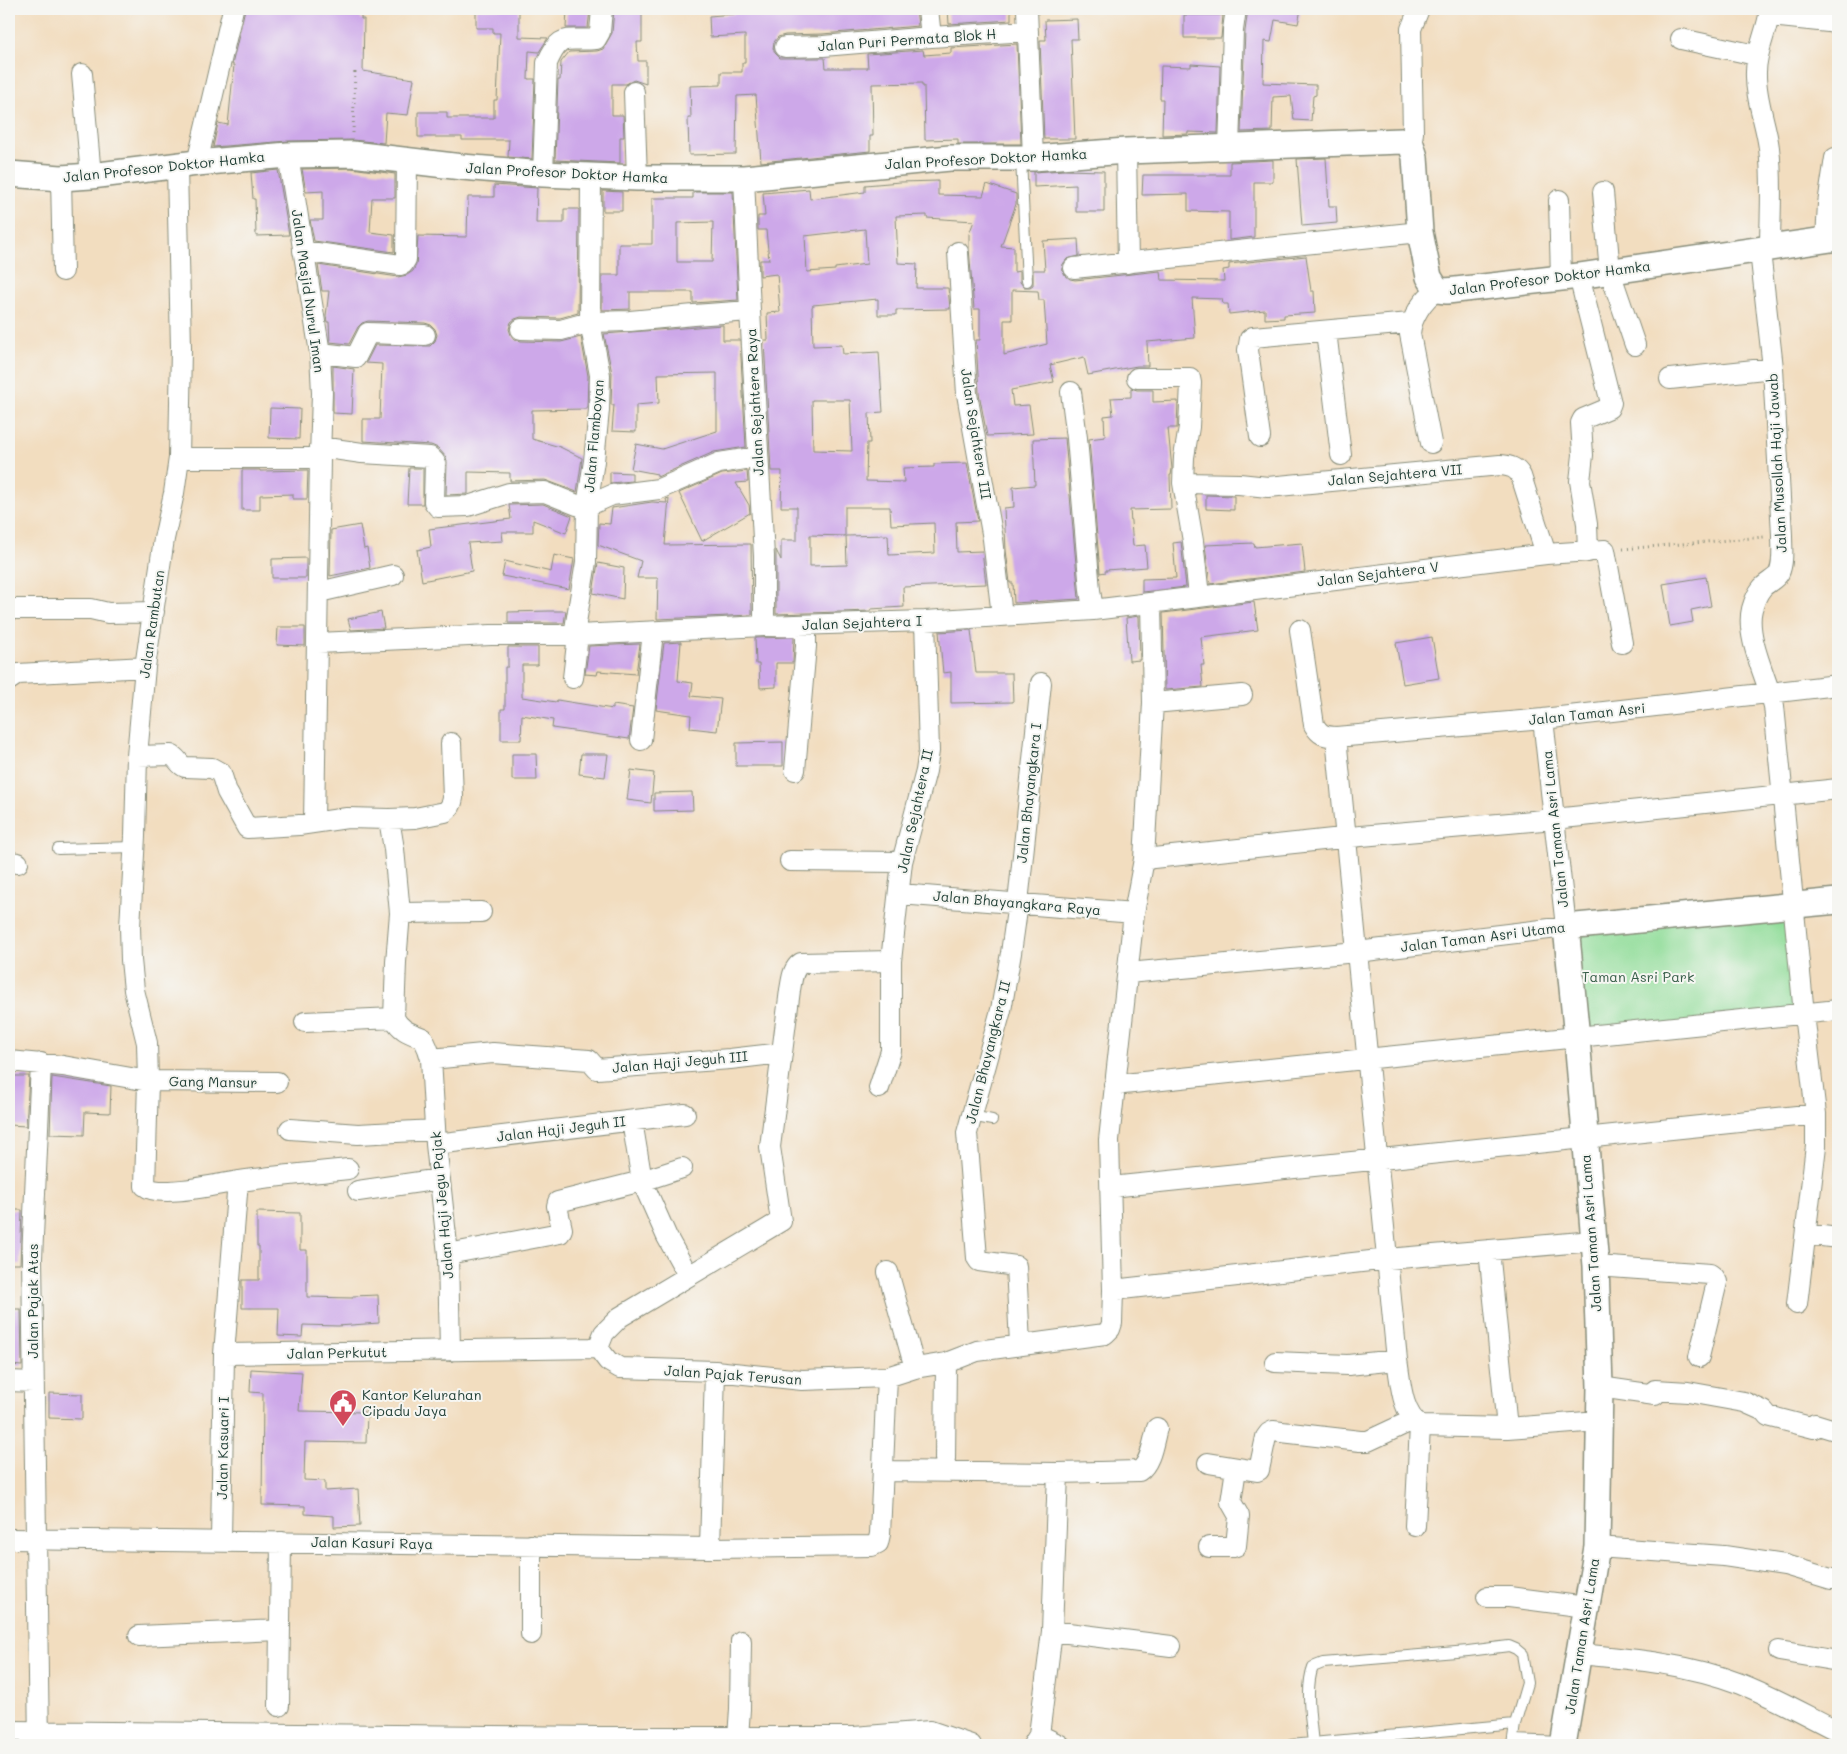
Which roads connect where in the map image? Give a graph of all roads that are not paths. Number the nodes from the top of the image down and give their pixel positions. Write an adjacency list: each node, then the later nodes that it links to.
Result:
1 (232, 9): 23 (street, Jalan Rambutan)
2 (602, 9): 25 (street)
3 (928, 9): 10 (street)
4 (1028, 9): 9 (street)
5 (1236, 9): 17 (street)
6 (1419, 9): 16 (street)
7 (1769, 11): 8 (street); 13 (street)
8 (1838, 23)
9 (1028, 31): 10 (street, Jalan Puri Permata Blok H); 20 (street)
10 (931, 37): 12 (street, Jalan Puri Permata Blok H)
11 (1681, 39): 13 (street)
12 (785, 47)
13 (1756, 55): 35 (street, Jalan Musollah Haji Jawab)
14 (82, 74): 26 (street)
15 (634, 92): 29 (street)
16 (1412, 144): 17 (street, Jalan Profesor Doktor Hamka); 33 (street, Jalan Profesor Doktor Hamka)
17 (1229, 147): 18 (street, Jalan Profesor Doktor Hamka)
18 (1126, 151): 20 (street, Jalan Profesor Doktor Hamka); 38 (street)
19 (288, 155): 22 (street, Jalan Profesor Doktor Hamka); 23 (street, Jalan Profesor Doktor Hamka); 36 (street, Jalan Masjid Nurul Iman)
20 (1027, 158): 30 (street, Jalan Profesor Doktor Hamka); 43 (lane)
21 (1835, 158): 34 (street)
22 (407, 161): 25 (street, Jalan Profesor Doktor Hamka); 36 (street)
23 (187, 165): 26 (street, Jalan Profesor Doktor Hamka); 62 (street, Jalan Rambutan)
24 (9, 174): 28 (street, Jalan Profesor Doktor Hamka)
25 (543, 174): 27 (street, Jalan Profesor Doktor Hamka)
26 (92, 176): 28 (street, Jalan Profesor Doktor Hamka)
27 (591, 177): 29 (street, Jalan Profesor Doktor Hamka); 46 (street, Jalan Flamboyan)
28 (61, 178): 40 (street)
29 (637, 178): 30 (street, Jalan Profesor Doktor Hamka)
30 (744, 178): 45 (street, Jalan Sejahtera Raya)
31 (1603, 192): 41 (street)
32 (1559, 200): 42 (street)
33 (1420, 232): 38 (street); 44 (street, Jalan Profesor Doktor Hamka)
34 (1835, 239): 35 (street, Jalan Profesor Doktor Hamka)
35 (1765, 250): 41 (street, Jalan Profesor Doktor Hamka); 53 (street, Jalan Musollah Haji Jawab)
36 (303, 251): 52 (street, Jalan Masjid Nurul Iman)
37 (958, 252): 74 (street, Jalan Sejahtera III)
38 (1128, 263): 39 (street)
39 (1074, 268)
40 (64, 271)
41 (1610, 272): 42 (street, Jalan Profesor Doktor Hamka); 51 (street)
42 (1570, 277): 44 (street, Jalan Profesor Doktor Hamka); 65 (street)
43 (1027, 281)
44 (1437, 290): 47 (street)
45 (750, 312): 46 (street); 61 (street, Jalan Sejahtera Raya)
46 (590, 322): 48 (street); 64 (street, Jalan Flamboyan)
47 (1410, 323): 49 (street); 58 (street)
48 (521, 330)
49 (1326, 331): 57 (street); 60 (street)
50 (425, 334): 52 (street)
51 (1635, 345)
52 (320, 353): 59 (street, Jalan Masjid Nurul Iman)
53 (1773, 368): 55 (street); 88 (street, Jalan Musollah Haji Jawab)
54 (1137, 378): 63 (street)
55 (1670, 379)
56 (1071, 392): 72 (street)
57 (1260, 437)
58 (1431, 443)
59 (320, 453): 62 (street); 64 (street); 68 (street, Jalan Masjid Nurul Iman)
60 (1341, 455)
61 (758, 457): 64 (street); 77 (street, Jalan Sejahtera Raya)
62 (179, 458): 73 (street, Jalan Rambutan)
63 (1183, 483): 66 (street, Jalan Sejahtera VII); 69 (street)
64 (587, 506): 80 (street, Jalan Flamboyan)
65 (1597, 551): 66 (street, Jalan Sejahtera V); 81 (street)
66 (1546, 554): 69 (street, Jalan Sejahtera V)
67 (393, 575): 68 (street)
68 (319, 592): 82 (street, Jalan Masjid Nurul Iman)
69 (1199, 596): 70 (street, Jalan Sejahtera V)
70 (1151, 604): 72 (street, Jalan Sejahtera I); 90 (street)
71 (9, 609): 73 (street)
72 (1093, 610): 74 (street, Jalan Sejahtera I)
73 (154, 612): 83 (street, Jalan Rambutan)
74 (1002, 616): 75 (street, Jalan Sejahtera I)
75 (925, 621): 76 (street, Jalan Sejahtera I); 107 (street, Jalan Sejahtera II)
76 (806, 625): 77 (street, Jalan Sejahtera I); 96 (street)
77 (764, 626): 79 (street, Jalan Sejahtera I)
78 (1300, 630): 92 (street)
79 (652, 632): 80 (street, Jalan Sejahtera I); 93 (street)
80 (576, 635): 82 (street, Jalan Sejahtera I); 84 (street, Jalan Flamboyan)
81 (1622, 643)
82 (318, 644): 101 (street, Jalan Masjid Nurul Iman)
83 (145, 667): 85 (street); 95 (street, Jalan Rambutan)
84 (573, 678)
85 (9, 680)
86 (1041, 683): 110 (street, Jalan Bhayangkara I)
87 (1838, 685): 88 (street, Jalan Taman Asri)
88 (1771, 692): 91 (street, Jalan Taman Asri); 98 (street, Jalan Musollah Haji Jawab)
89 (1242, 695): 90 (street)
90 (1153, 703): 105 (street)
91 (1543, 719): 92 (street, Jalan Taman Asri); 100 (street, Jalan Taman Asri Lama)
92 (1336, 737): 102 (street)
93 (641, 740)
94 (451, 743): 99 (street)
95 (137, 756): 101 (street); 103 (street, Jalan Rambutan)
96 (795, 770)
97 (1838, 789): 98 (street)
98 (1783, 794): 100 (street); 111 (street, Jalan Musollah Haji Jawab)
99 (389, 819): 101 (street); 114 (street)
100 (1554, 819): 102 (street); 115 (street, Jalan Taman Asri Lama)
101 (314, 822)
102 (1346, 838): 105 (street); 116 (street)
103 (135, 847): 104 (lane); 129 (street, Jalan Rambutan)
104 (58, 849)
105 (1144, 859): 113 (street)
106 (790, 861): 107 (street)
107 (902, 862): 108 (street, Jalan Sejahtera II)
108 (900, 894): 110 (street, Jalan Bhayangkara Raya); 117 (street, Jalan Sejahtera II)
109 (1838, 901): 111 (street, Jalan Taman Asri Utama)
110 (1018, 903): 113 (street, Jalan Bhayangkara Raya); 135 (street, Jalan Bhayangkara II)
111 (1793, 906): 115 (street, Jalan Taman Asri Utama); 120 (street, Jalan Musollah Haji Jawab)
112 (481, 912): 114 (street)
113 (1134, 912): 118 (street)
114 (400, 913): 121 (street)
115 (1566, 927): 116 (street, Jalan Taman Asri Utama); 123 (street, Jalan Taman Asri Lama)
116 (1357, 952): 118 (street, Jalan Taman Asri Utama); 126 (street)
117 (891, 961): 124 (street); 132 (street, Jalan Sejahtera II)
118 (1128, 973): 131 (street)
119 (1838, 1010): 120 (street)
120 (1804, 1014): 123 (street); 134 (street, Jalan Musollah Haji Jawab)
121 (394, 1018): 122 (street); 125 (street)
122 (305, 1022)
123 (1577, 1038): 126 (street); 140 (street, Jalan Taman Asri Lama)
124 (782, 1053): 125 (street, Jalan Haji Jeguh III); 157 (street)
125 (431, 1059): 139 (street, Jalan Haji Jegu Pajak)
126 (1367, 1060): 131 (street); 141 (street)
127 (9, 1061): 128 (street, Gang Mansur)
128 (41, 1064): 129 (street, Gang Mansur); 172 (street, Jalan Pajak Atas)
129 (148, 1081): 130 (street, Gang Mansur); 145 (street, Jalan Rambutan)
130 (277, 1082)
131 (1114, 1085): 147 (street)
132 (879, 1088)
133 (686, 1114): 137 (street, Jalan Haji Jeguh II)
134 (1816, 1114): 140 (street); 149 (street, Jalan Musollah Haji Jawab)
135 (971, 1116): 136 (lane); 160 (street, Jalan Bhayangkara II)
136 (992, 1120)
137 (632, 1121): 139 (street, Jalan Haji Jeguh II); 146 (street)
138 (290, 1129): 139 (street)
139 (436, 1137): 144 (street, Jalan Haji Jegu Pajak)
140 (1584, 1138): 141 (street); 151 (street, Jalan Taman Asri Lama)
141 (1377, 1160): 147 (street); 154 (street)
142 (682, 1168): 146 (street)
143 (348, 1169): 145 (street)
144 (440, 1179): 148 (street); 153 (street, Jalan Haji Jegu Pajak)
145 (238, 1181): 163 (street, Jalan Kasuari I)
146 (642, 1181): 153 (street); 157 (street)
147 (1111, 1187): 158 (street)
148 (358, 1191)
149 (1806, 1234): 150 (street); 159 (street, Jalan Musollah Haji Jawab)
150 (1838, 1238)
151 (1593, 1241): 152 (street); 155 (street, Jalan Taman Asri Lama)
152 (1489, 1250): 154 (street); 177 (street)
153 (448, 1254): 162 (street, Jalan Haji Jegu Pajak)
154 (1388, 1258): 158 (street); 165 (street)
155 (1596, 1266): 164 (street); 173 (street, Jalan Taman Asri Lama)
156 (888, 1272): 168 (street)
157 (688, 1275): 161 (street)
158 (1113, 1290): 160 (street, Jalan Pajak Terusan)
159 (1797, 1304)
160 (1020, 1344): 167 (street, Jalan Pajak Terusan)
161 (598, 1348): 162 (street); 169 (street, Jalan Pajak Terusan)
162 (450, 1351): 163 (street, Jalan Perkutut)
163 (224, 1354): 186 (street, Jalan Kasuari I)
164 (1699, 1357)
165 (1397, 1360): 166 (street); 175 (street)
166 (1275, 1362)
167 (946, 1363): 168 (street, Jalan Pajak Terusan); 179 (street)
168 (914, 1368): 170 (street, Jalan Pajak Terusan)
169 (715, 1371): 170 (street, Jalan Pajak Terusan); 190 (street)
170 (886, 1377): 182 (street)
171 (9, 1381): 172 (street)
172 (33, 1382): 185 (street, Jalan Pajak Atas)
173 (1600, 1387): 174 (street, Jalan Taman Asri Lama); 178 (street)
174 (1599, 1421): 177 (street); 191 (street, Jalan Taman Asri Lama)
175 (1416, 1423): 177 (street); 181 (street); 184 (street)
176 (1157, 1428): 183 (street)
177 (1507, 1428)
178 (1838, 1431)
179 (945, 1459)
180 (1208, 1463): 181 (street)
181 (1236, 1469): 189 (street)
182 (883, 1471): 183 (street); 190 (street, Jalan Kasuri Raya)
183 (1058, 1473): 196 (street)
184 (1416, 1526)
185 (22, 1539): 186 (street, Jalan Kasuri Raya); 210 (street, Jalan Pajak Atas)
186 (221, 1541): 187 (street, Jalan Kasuri Raya)
187 (281, 1542): 188 (street, Jalan Kasuri Raya); 195 (street)
188 (531, 1545): 190 (street, Jalan Kasuri Raya); 197 (street)
189 (1209, 1547)
190 (710, 1548)
191 (1597, 1548): 192 (street); 194 (street, Jalan Taman Asri Lama)
192 (1838, 1578)
193 (1487, 1598): 194 (street)
194 (1586, 1606): 202 (street, Jalan Taman Asri Lama)
195 (280, 1630): 198 (street); 204 (street)
196 (1052, 1632): 200 (street); 208 (street)
197 (531, 1634)
198 (139, 1636)
199 (741, 1641): 209 (street)
200 (1171, 1646)
201 (1779, 1651): 203 (street)
202 (1579, 1654): 207 (street); 215 (street, Jalan Taman Asri Lama)
203 (1838, 1661)
204 (279, 1706)
205 (1516, 1724): 213 (lane); 214 (lane); 214 (lane)
206 (9, 1731): 210 (street)
207 (1838, 1731)
208 (1037, 1735): 217 (street)
209 (738, 1736): 211 (street); 212 (street)
210 (40, 1739): 212 (street)
211 (853, 1741): 216 (street)
212 (435, 1742)
213 (1513, 1743): 215 (lane)
214 (1313, 1744): 218 (lane)
215 (1564, 1744)
216 (971, 1745)
217 (1060, 1745)
218 (1291, 1745)

